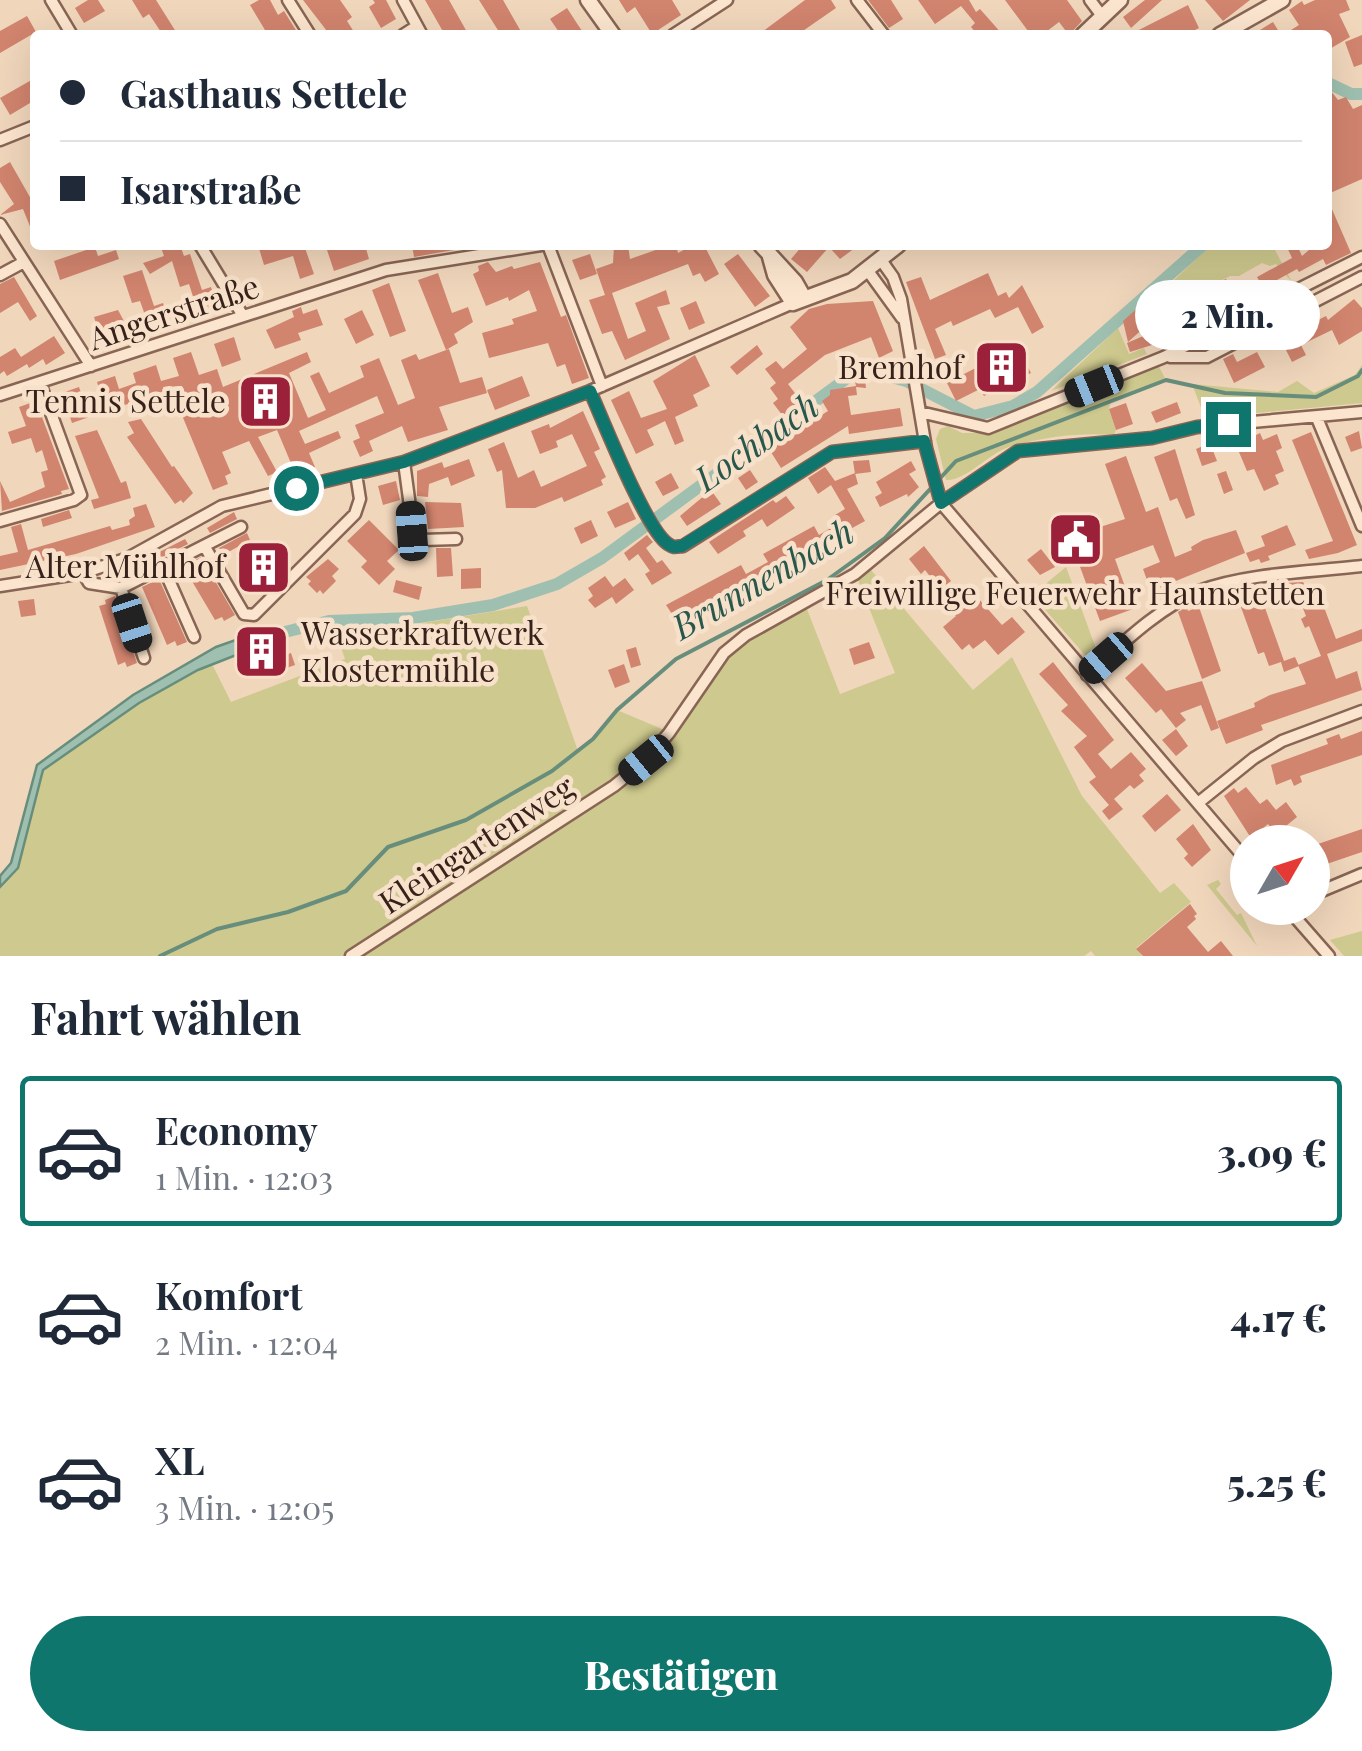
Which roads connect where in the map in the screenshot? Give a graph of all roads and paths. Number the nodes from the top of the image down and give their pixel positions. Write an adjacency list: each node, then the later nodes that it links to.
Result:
1 (50, 0): 11 (street)
2 (288, 0): 12 (street)
3 (403, 0): 13 (street)
4 (588, 0): 14 (street)
5 (727, 0): 15 (street)
6 (858, 0): 16 (street)
7 (1090, 0): 10 (street)
8 (1120, 0): 10 (street)
9 (1282, 0): 18 (street)
10 (1102, 16): 17 (street)
11 (69, 30)
12 (307, 30)
13 (419, 30)
14 (609, 30)
15 (680, 30)
16 (880, 30)
17 (1087, 30)
18 (1229, 30)
19 (30, 128): 20 (street)
20 (0, 140)
21 (0, 224): 29 (street)
22 (203, 250): 34 (street)
23 (512, 250): 34 (street, Angerstraße)
24 (546, 250): 39 (street)
25 (892, 250): 28 (street)
26 (766, 251): 33 (street)
27 (1362, 257): 36 (street)
28 (881, 260): 30 (street); 35 (street)
29 (24, 262): 31 (street); 37 (street)
30 (868, 271): 33 (street); 35 (street)
31 (0, 275)
32 (1362, 277): 36 (street)
33 (799, 300): 39 (street)
34 (244, 316): 37 (street, Angerstraße)
35 (902, 318): 42 (street)
36 (1164, 357): 42 (street)
37 (91, 366): 38 (street, Angerstraße)
38 (40, 382): 41 (street, Angerstraße); 49 (street)
39 (602, 386): 40 (street)
40 (590, 391): 45 (street); 46 (street)
41 (0, 395)
42 (920, 412): 45 (street)
43 (1362, 412): 44 (street, Kleingartenweg)
44 (1317, 418): 48 (street, Kleingartenweg); 50 (street)
45 (925, 444): 48 (street)
46 (404, 462): 47 (street); 52 (street)
47 (356, 474): 53 (street); 56 (street)
48 (941, 503): 61 (street); 68 (street, Kleingartenweg)
49 (0, 520)
50 (1362, 526)
51 (241, 527): 53 (street)
52 (456, 539)
53 (205, 547): 55 (street)
54 (1362, 566): 61 (street)
55 (164, 569): 58 (street); 59 (street)
56 (83, 573): 57 (street); 58 (street)
57 (0, 586)
58 (121, 588): 60 (street)
59 (194, 636)
60 (144, 658)
61 (1087, 675): 63 (street)
62 (1362, 711): 63 (street)
63 (1198, 802): 64 (street)
64 (1230, 840)
65 (1362, 874): 66 (street)
66 (1330, 887)
67 (1302, 925): 69 (street)
68 (350, 956)
69 (1329, 956)

